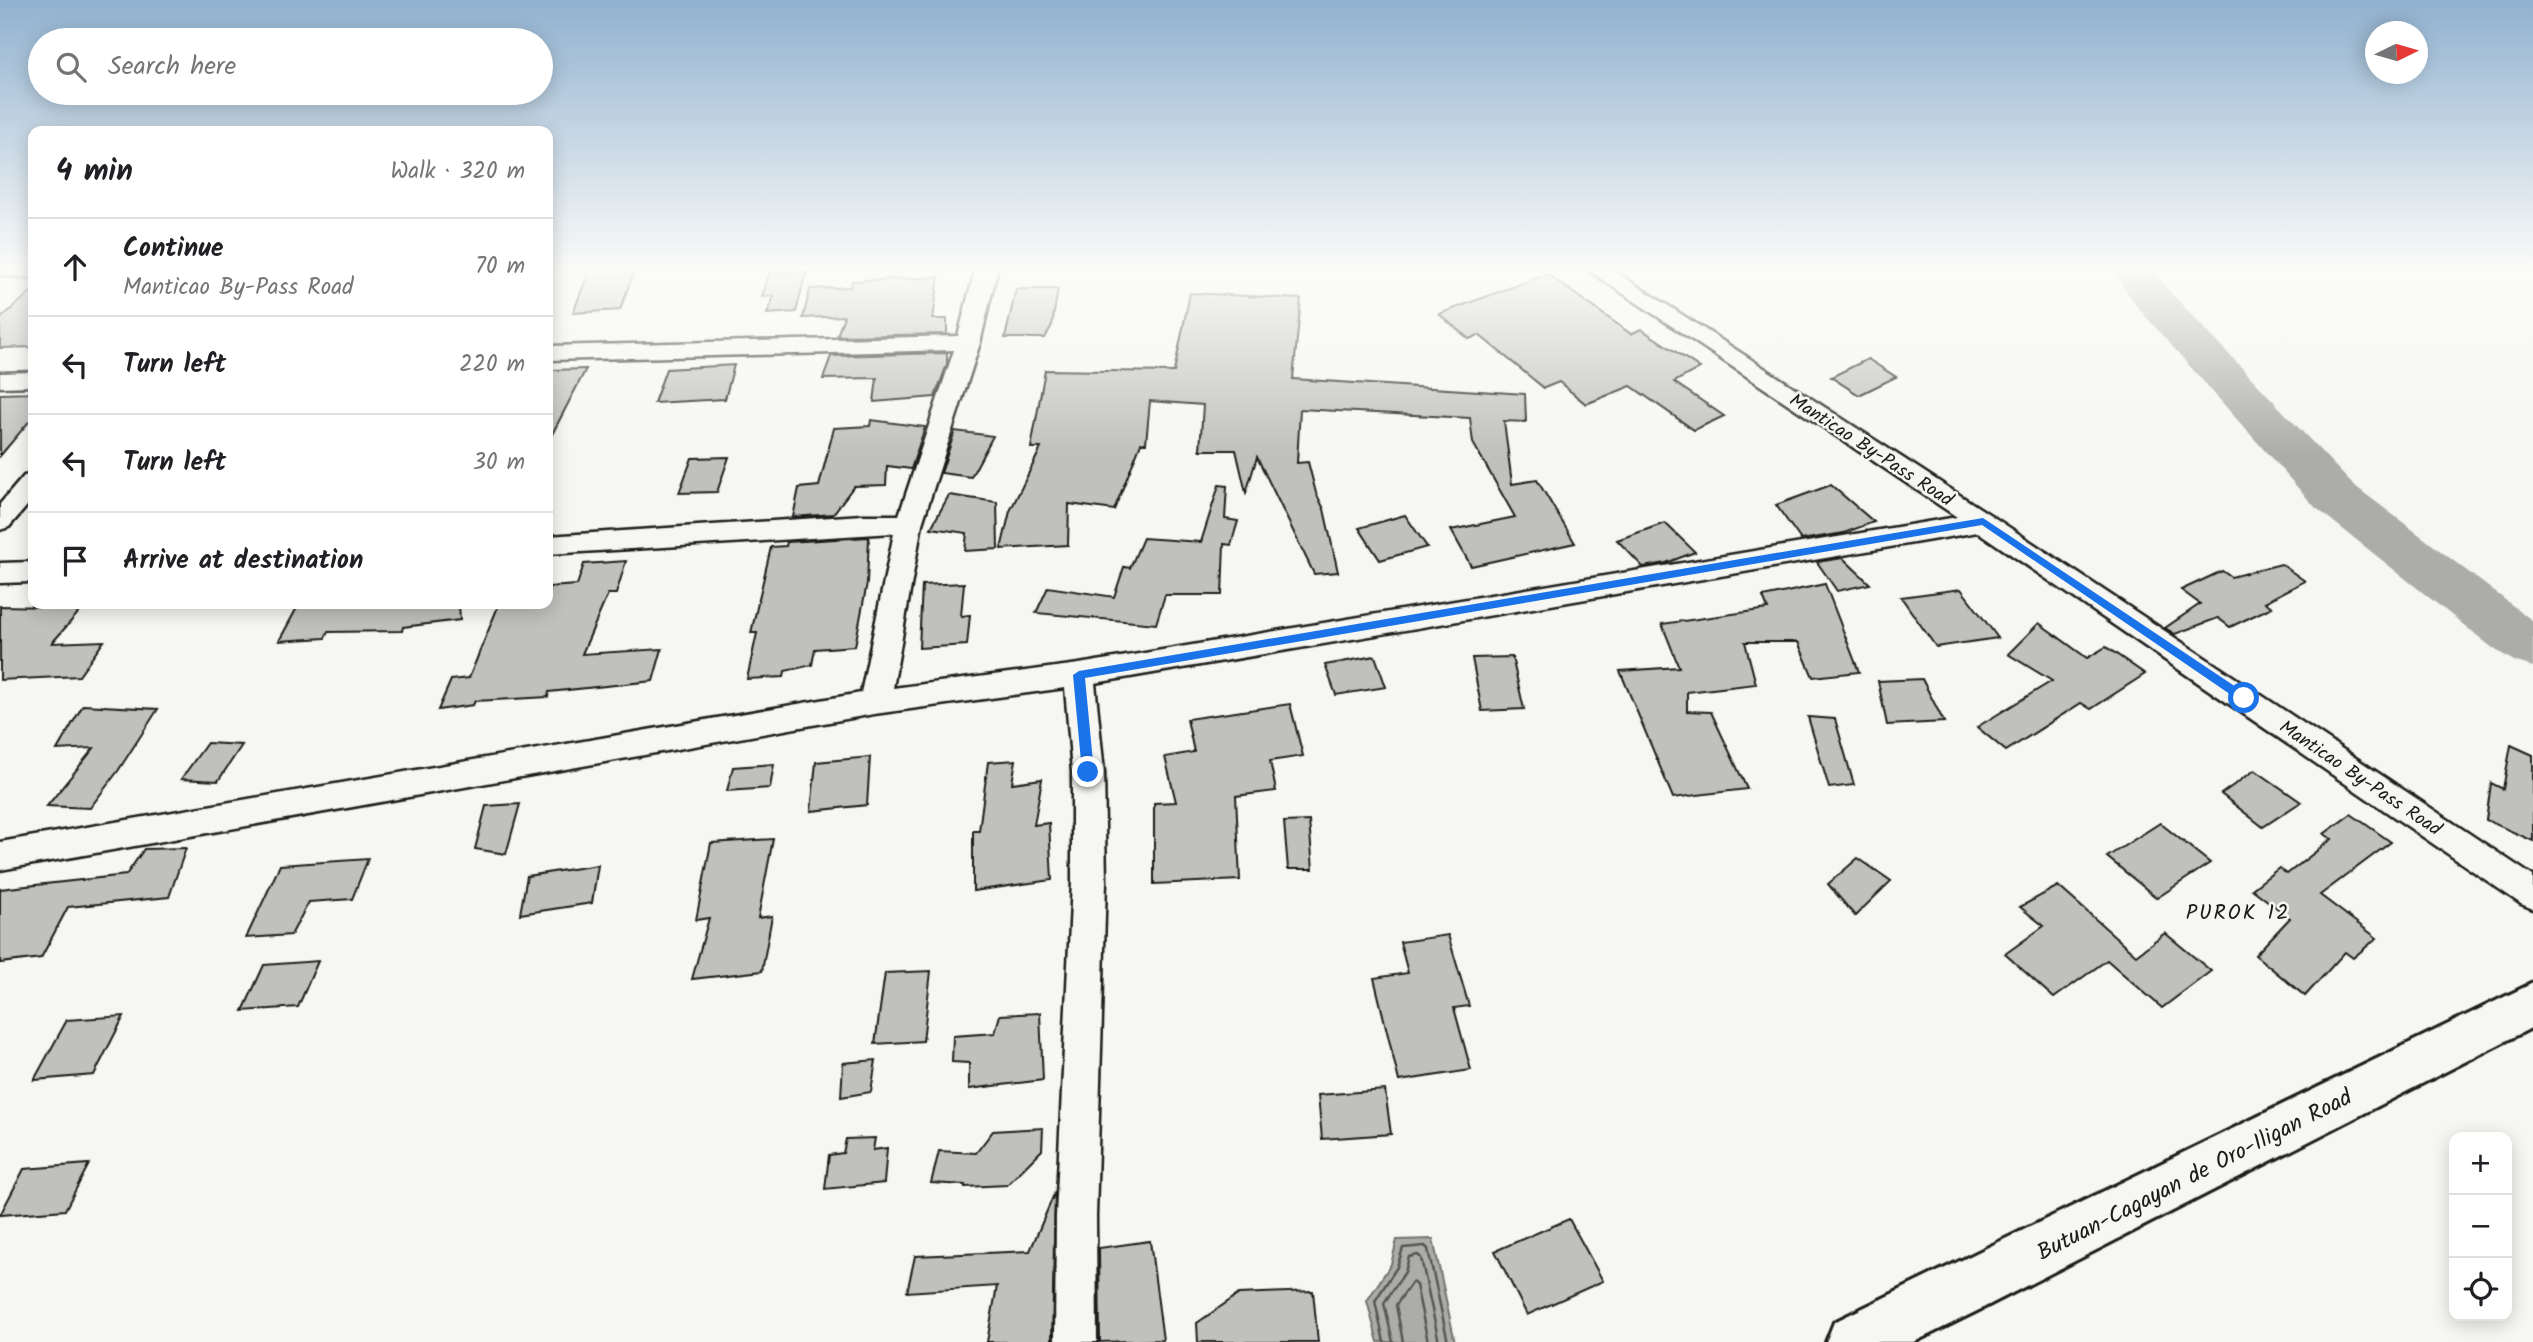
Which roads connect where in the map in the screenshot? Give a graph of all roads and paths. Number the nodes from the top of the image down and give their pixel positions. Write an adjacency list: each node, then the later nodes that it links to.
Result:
1 (972, 329): 3 (street)
2 (1688, 329): 9 (street, Manticao By-Pass Road)
3 (968, 343): 4 (street); 10 (street)
4 (553, 352)
5 (28, 379): 6 (street)
6 (0, 380)
7 (28, 488): 8 (street)
8 (0, 521)
9 (1983, 522): 14 (street); 17 (street, Manticao By-Pass Road)
10 (909, 524): 11 (street); 15 (street)
11 (553, 545)
12 (28, 572): 13 (street)
13 (0, 573)
14 (1079, 675): 15 (street); 19 (street)
15 (874, 702): 16 (street)
16 (0, 856)
17 (2533, 894)
18 (2533, 1004): 20 (highway, Butuan-Cagayan de Oro-Iligan Road)
19 (1076, 1342)
20 (1854, 1342)

